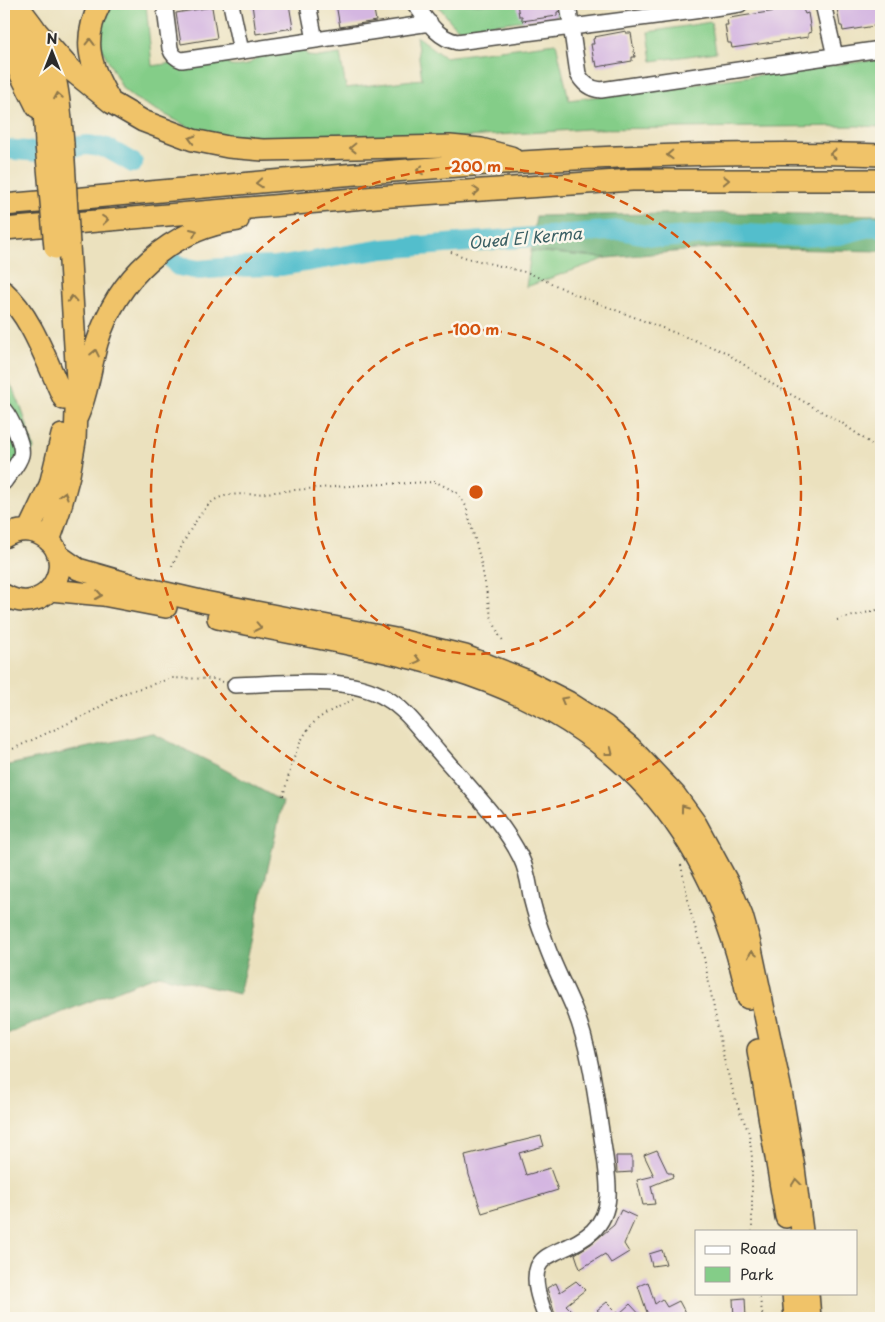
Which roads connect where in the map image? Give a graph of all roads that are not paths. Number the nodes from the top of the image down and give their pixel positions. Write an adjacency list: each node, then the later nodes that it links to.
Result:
1 (17, 4): 14 (highway)
2 (100, 4): 20 (highway, one-way to 2)
3 (167, 4): 18 (street)
4 (231, 4): 18 (street)
5 (308, 4): 15 (street)
6 (415, 4): 12 (street)
7 (568, 4): 13 (street)
8 (740, 4): 10 (street)
9 (823, 4): 19 (street)
10 (693, 8): 13 (street)
11 (4, 17): 21 (highway)
12 (430, 23): 13 (street); 15 (street)
13 (572, 28): 19 (street)
14 (38, 33): 20 (highway); 22 (highway, one-way to 14)
15 (315, 40): 18 (street)
16 (4, 47): 21 (highway)
17 (881, 49): 19 (street)
18 (241, 51)
19 (834, 56)
20 (112, 103): 24 (highway, one-way to 20)
21 (45, 122): 22 (highway)
22 (54, 144): 29 (highway, bridge)
23 (881, 155): 24 (highway, one-way to 24)
24 (523, 161): 27 (highway, one-way to 27)
25 (881, 180): 26 (highway, one-way to 25)
26 (377, 198): 28 (highway, one-way to 26); 33 (highway, one-way to 26)
27 (4, 205)
28 (4, 229)
29 (62, 247): 31 (highway); 33 (highway, one-way to 29)
30 (4, 292): 31 (highway)
31 (64, 399): 35 (highway)
32 (4, 410): 34 (street)
33 (77, 416): 36 (highway, one-way to 33)
34 (4, 482)
35 (11, 533): 36 (highway)
36 (53, 548): 37 (highway); 41 (highway, one-way to 36)
37 (50, 590): 38 (highway); 40 (highway, one-way to 40)
38 (4, 595)
39 (235, 686): 44 (street)
40 (787, 1230)
41 (802, 1230)
42 (793, 1294): 45 (highway)
43 (808, 1294): 46 (highway)
44 (546, 1318)
45 (795, 1318)
46 (810, 1318)

